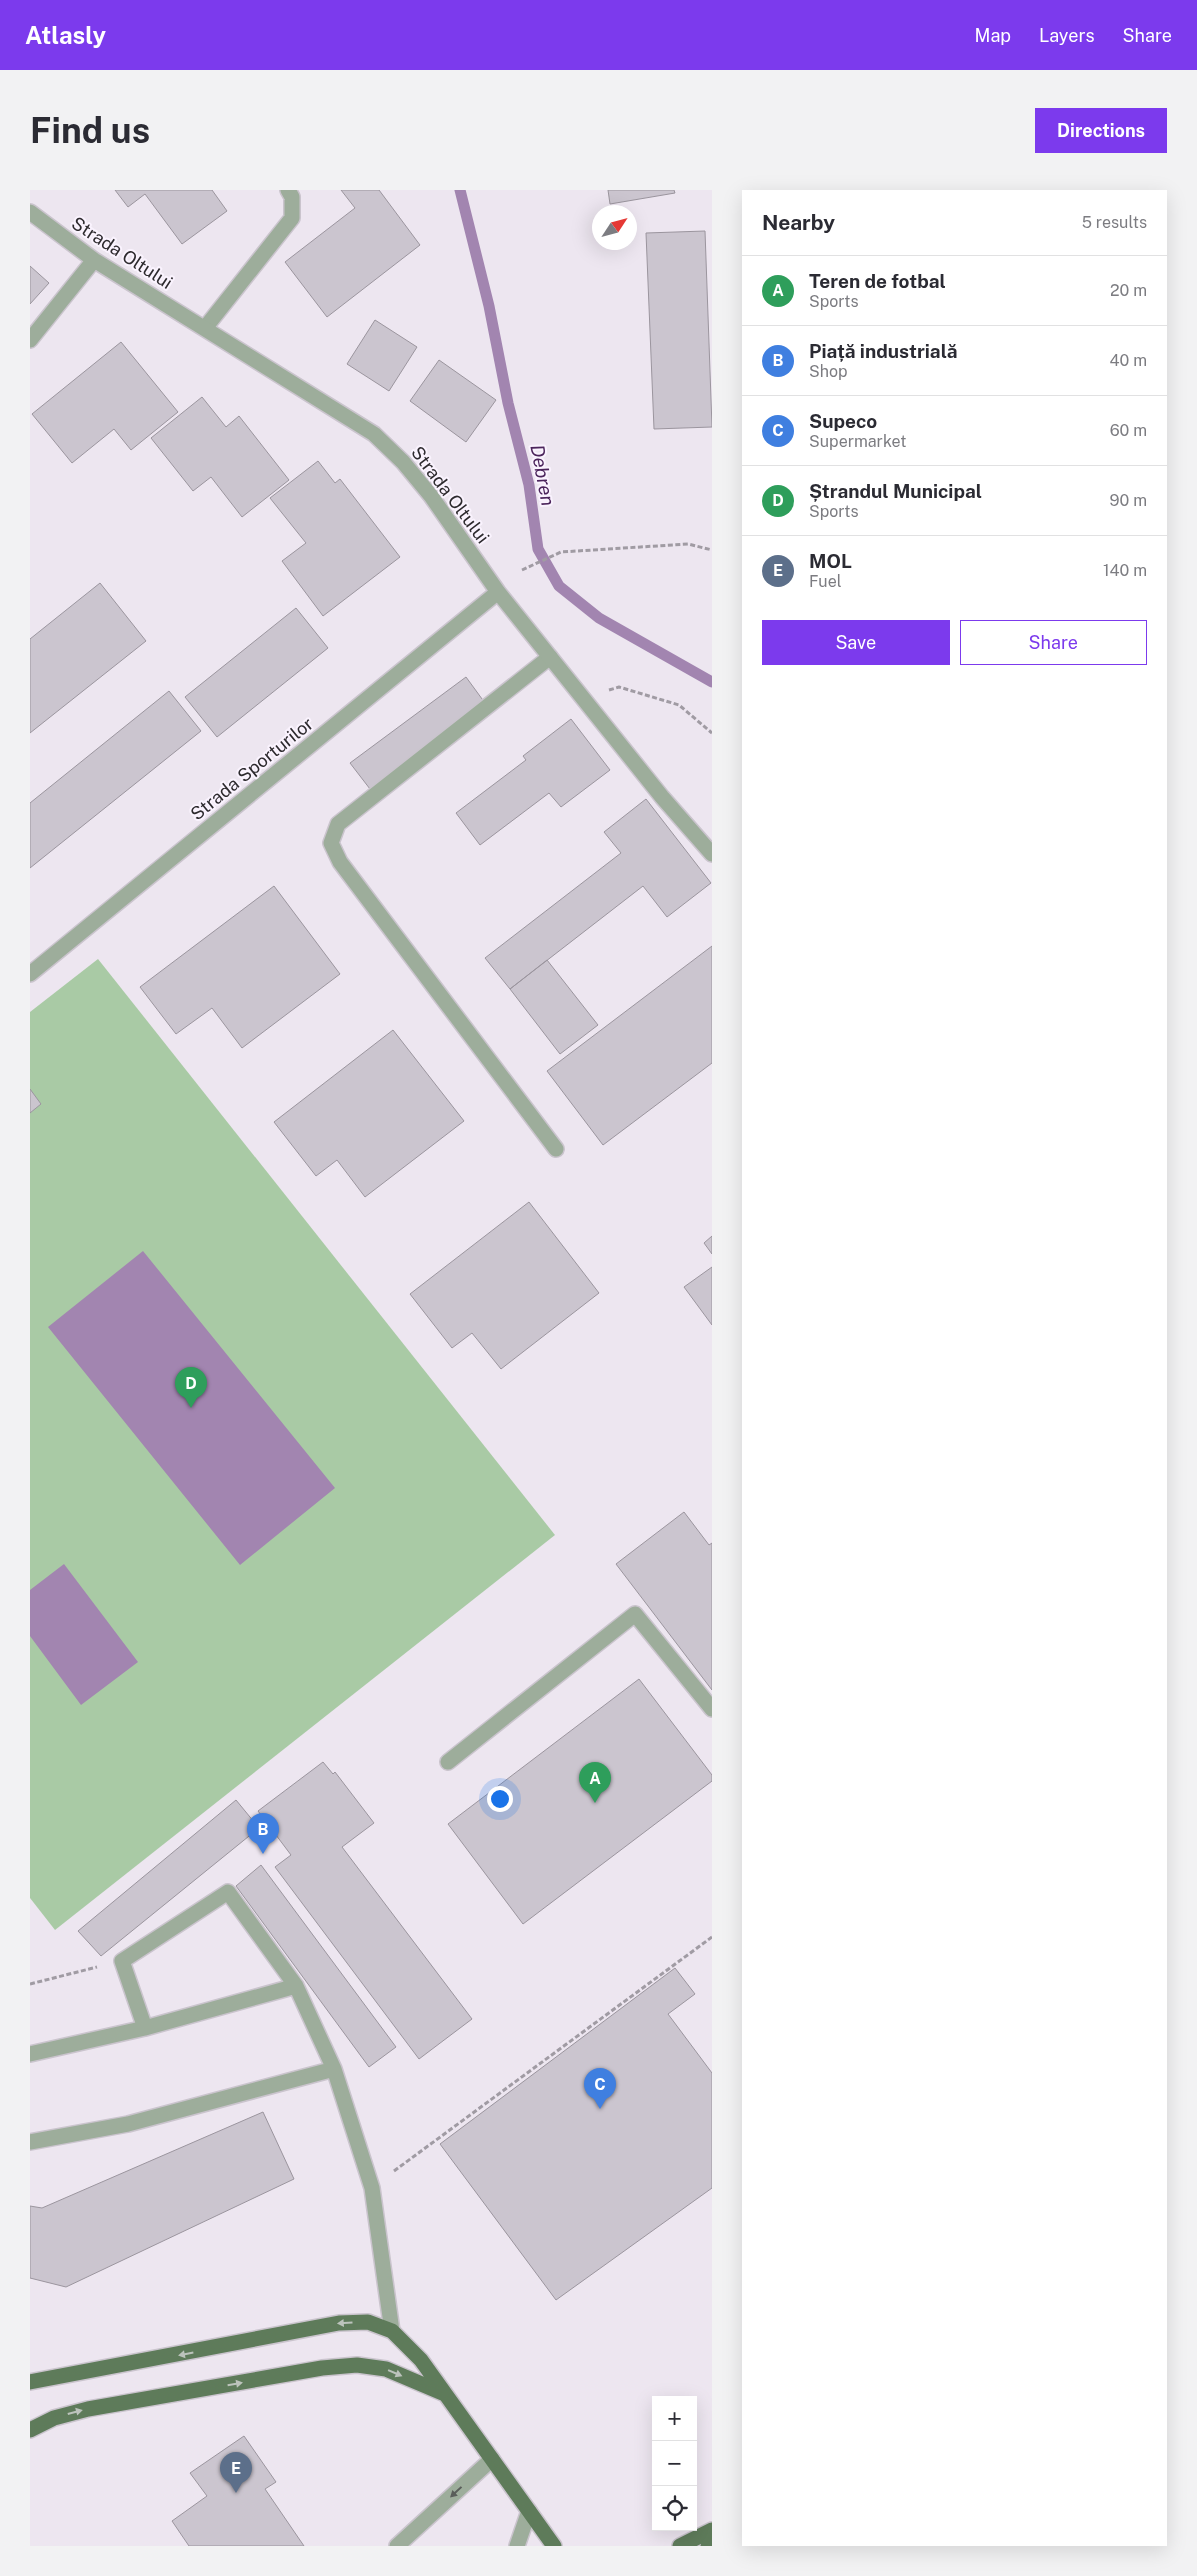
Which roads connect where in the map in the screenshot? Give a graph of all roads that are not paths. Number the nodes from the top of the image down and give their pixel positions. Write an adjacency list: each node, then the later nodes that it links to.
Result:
1 (288, 190): 4 (street)
2 (30, 212): 3 (street, Strada Oltului)
3 (94, 260): 4 (street, Strada Oltului); 5 (street)
4 (205, 328): 6 (street, Strada Oltului)
5 (30, 340)
6 (498, 592): 7 (street, Strada Oltului); 9 (street, Strada Sporturilor)
7 (550, 657): 8 (street, Strada Oltului); 10 (street)
8 (712, 854)
9 (30, 974)
10 (556, 1150)
11 (712, 1709): 12 (street)
12 (448, 1762)
13 (296, 1986): 14 (street); 14 (street); 16 (street)
14 (146, 2028): 15 (street)
15 (30, 2054)
16 (334, 2069): 17 (street); 18 (street)
17 (30, 2142)
18 (392, 2331): 19 (main road, one-way to 19); 20 (main road)
19 (30, 2382)
20 (446, 2395): 21 (main road, one-way to 20); 22 (main road)
21 (30, 2430)
22 (492, 2459): 23 (main road); 26 (street, one-way to 26)
23 (529, 2512): 27 (street); 28 (main road)
24 (712, 2530): 29 (main road)
25 (712, 2541): 30 (main road)
26 (397, 2546)
27 (517, 2546)
28 (554, 2546)
29 (680, 2546)
30 (708, 2546)

